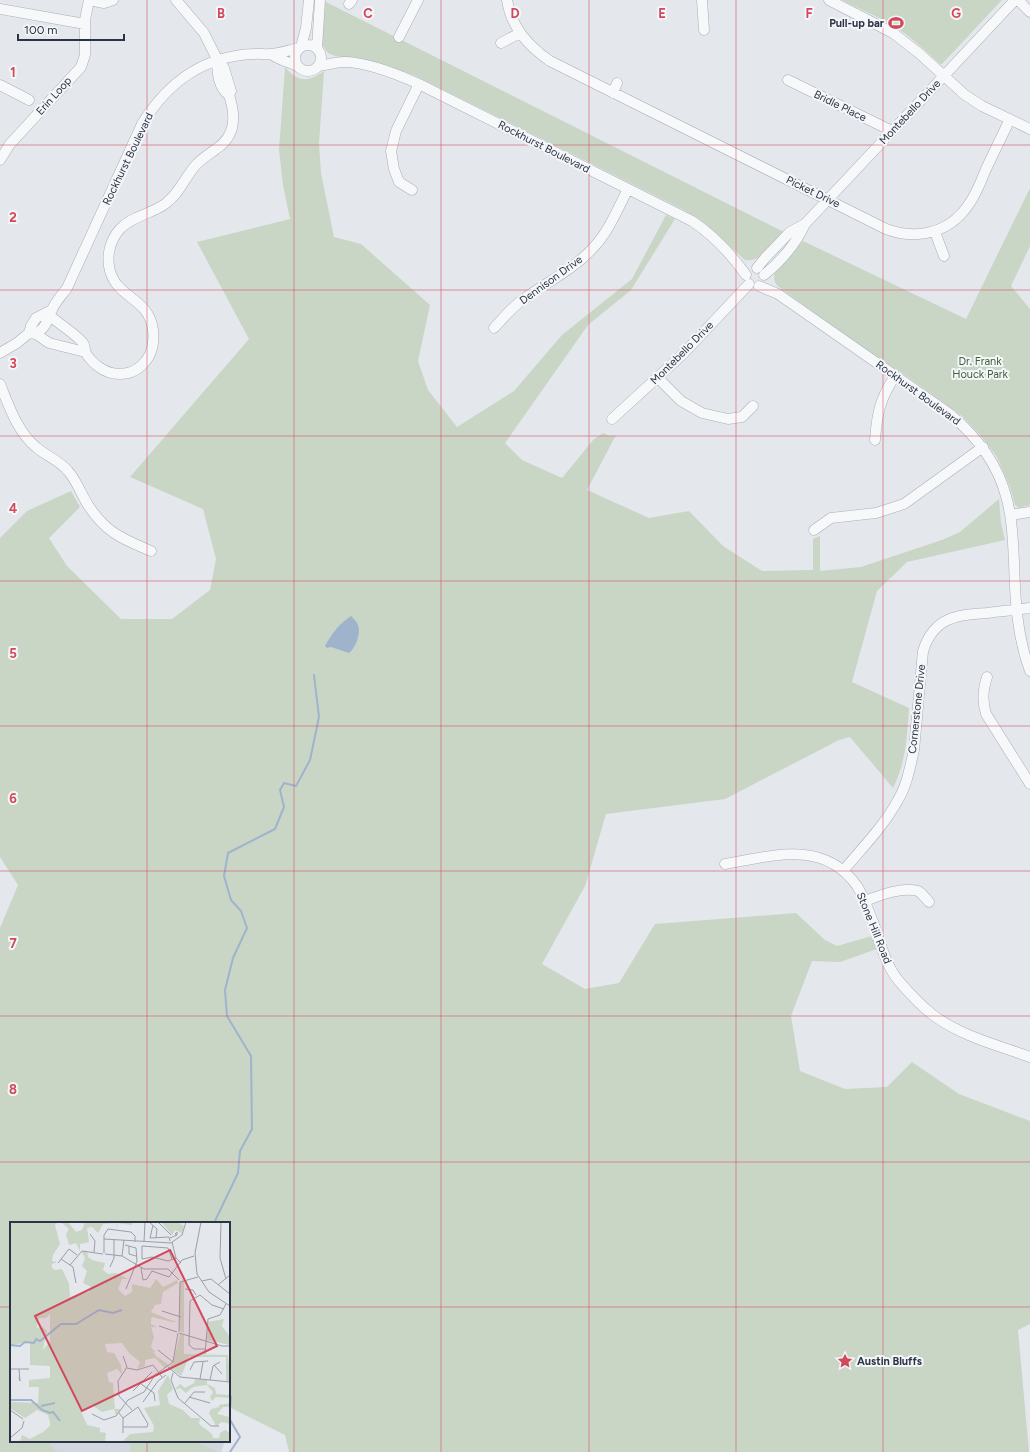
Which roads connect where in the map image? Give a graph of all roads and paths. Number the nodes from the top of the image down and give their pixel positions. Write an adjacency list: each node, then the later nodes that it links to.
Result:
1 (88, 0): 2 (street, Erin Loop); 13 (street, Erin Loop)
2 (113, 0)
3 (176, 0): 21 (street)
4 (309, 0): 18 (street)
5 (320, 0): 19 (street)
6 (418, 0): 16 (street)
7 (507, 0): 15 (street, Picket Drive)
8 (702, 0): 14 (street)
9 (829, 0): 25 (street)
10 (1016, 0): 12 (street); 25 (street, Montebello Drive)
11 (0, 9): 13 (street)
12 (1030, 12)
13 (85, 24): 37 (street, Erin Loop)
14 (704, 30)
15 (520, 33): 17 (street); 30 (street, Picket Drive)
16 (399, 38)
17 (501, 42)
18 (300, 48): 19 (street); 20 (street, Rockhurst Boulevard); 23 (street)
19 (318, 49): 22 (street, Rockhurst Boulevard); 24 (street)
20 (271, 54): 21 (street, Rockhurst Boulevard); 23 (street, Rockhurst Boulevard)
21 (218, 60): 44 (street, Rockhurst Boulevard); 47 (street)
22 (344, 62): 24 (street, Rockhurst Boulevard); 28 (street, Rockhurst Boulevard)
23 (297, 66): 24 (street)
24 (319, 66)
25 (943, 76): 32 (street); 35 (street, Montebello Drive)
26 (788, 80): 35 (street, Bridle Place)
27 (617, 83): 30 (street)
28 (419, 84): 38 (street, Rockhurst Boulevard); 39 (street)
29 (0, 85): 31 (street)
30 (612, 93): 36 (street, Picket Drive)
31 (29, 100)
32 (1010, 119): 34 (street); 41 (street, Picket Drive)
33 (700, 124): 36 (street)
34 (1030, 129)
35 (892, 132): 40 (street, Montebello Drive)
36 (695, 134): 40 (street, Picket Drive)
37 (0, 160)
38 (628, 189): 43 (street, Rockhurst Boulevard); 45 (street, Dennison Drive)
39 (412, 190)
40 (828, 200): 41 (street, Picket Drive); 43 (street, Montebello Drive)
41 (935, 232): 42 (street)
42 (944, 256)
43 (756, 276): 49 (street, Rockhurst Boulevard); 50 (street, Montebello Drive)
44 (51, 313): 46 (street, Rockhurst Boulevard); 47 (street)
45 (494, 328)
46 (32, 334): 47 (street); 48 (street, Rockhurst Boulevard)
47 (86, 352)
48 (0, 353)
49 (895, 376): 54 (street); 55 (street, Rockhurst Boulevard)
50 (658, 378): 52 (street); 53 (street, Montebello Drive)
51 (0, 384): 59 (street)
52 (753, 406)
53 (612, 419)
54 (875, 440)
55 (983, 447): 57 (street, Rockhurst Boulevard); 58 (street)
56 (1030, 512): 57 (street)
57 (1010, 515): 61 (street, Rockhurst Boulevard)
58 (814, 530)
59 (152, 551)
60 (1030, 608): 61 (street, Cornerstone Drive)
61 (1016, 610): 62 (street, Rockhurst Boulevard); 66 (street, Cornerstone Drive)
62 (1030, 671)
63 (987, 677): 64 (street)
64 (1030, 784)
65 (725, 864): 66 (street, Stone Hill Road)
66 (843, 871): 67 (street, Stone Hill Road)
67 (864, 901): 68 (street); 69 (street, Stone Hill Road)
68 (929, 902)
69 (1030, 1057)

